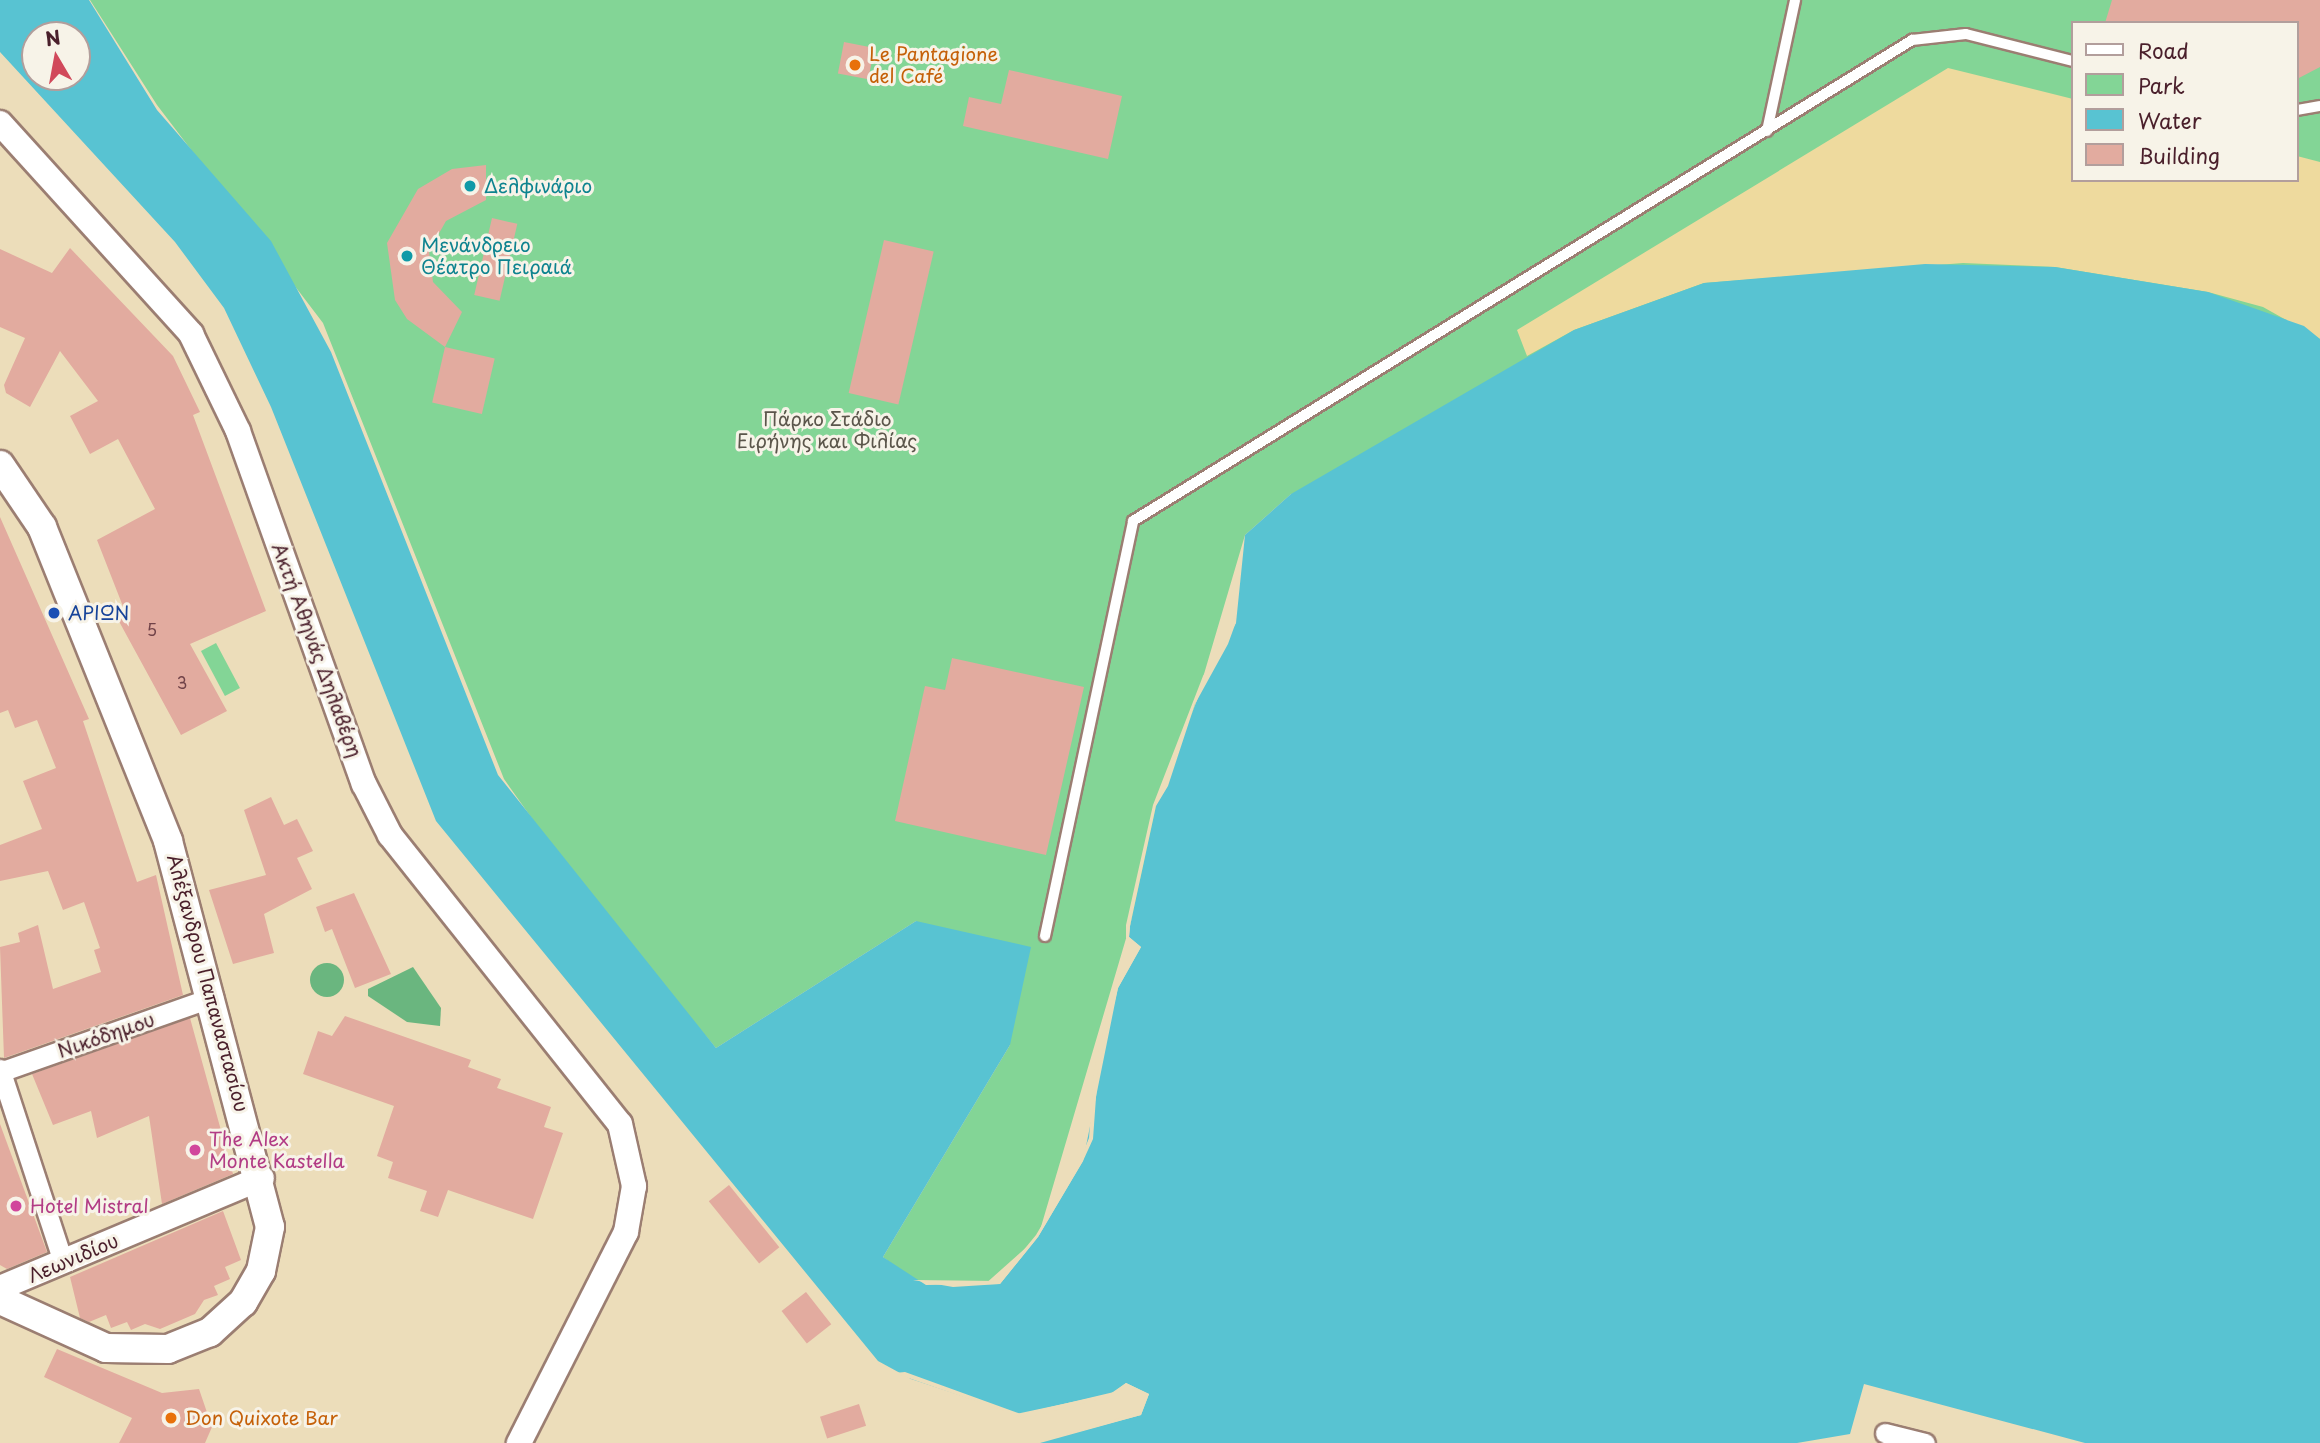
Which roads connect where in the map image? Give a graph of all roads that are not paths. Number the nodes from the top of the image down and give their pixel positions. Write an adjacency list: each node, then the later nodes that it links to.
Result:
1 (1795, 0): 6 (lane)
2 (2072, 61): 6 (lane)
3 (2320, 106): 4 (lane)
4 (2299, 110)
5 (0, 122): 16 (street, Ακτή Αθηνάς Δηλαβέρη)
6 (1766, 131): 8 (lane)
7 (0, 465): 9 (main road, Αλέξανδρου Παπαναστασίου)
8 (1045, 936)
9 (213, 997): 10 (street, Νικόδημου); 11 (main road, Αλέξανδρου Παπαναστασίου)
10 (0, 1071): 12 (street)
11 (262, 1178): 12 (street, Λεωνιδίου); 14 (main road, Αλέξανδρου Παπαναστασίου)
12 (63, 1262): 13 (street, Λεωνιδίου)
13 (0, 1288)
14 (0, 1300)
15 (1885, 1433): 17 (street)
16 (519, 1443)
17 (1925, 1443)

